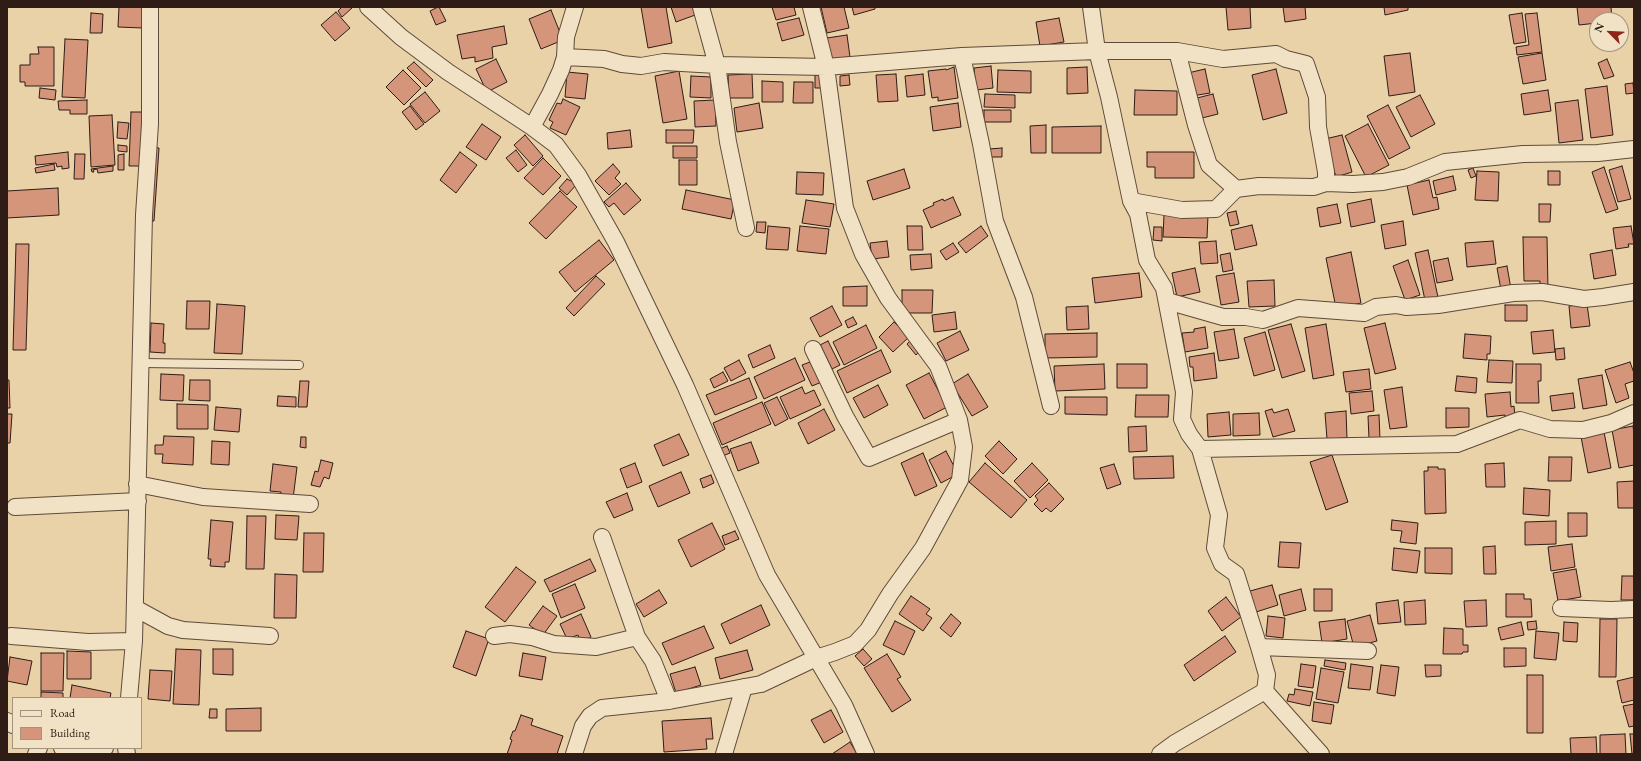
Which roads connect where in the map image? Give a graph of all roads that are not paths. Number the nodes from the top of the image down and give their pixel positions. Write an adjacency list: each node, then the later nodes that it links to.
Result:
1 (150, 7): 22 (street)
2 (368, 7): 13 (street)
3 (575, 7): 10 (street)
4 (701, 7): 11 (street)
5 (811, 7): 12 (street)
6 (1091, 7): 7 (street)
7 (1097, 51): 8 (street); 9 (street); 17 (street)
8 (1177, 51): 15 (street); 16 (street)
9 (962, 56): 12 (street); 24 (street)
10 (565, 57): 11 (street); 13 (street)
11 (717, 65): 12 (street); 18 (street)
12 (826, 66): 26 (street)
13 (532, 127): 43 (street)
14 (1634, 149): 15 (street)
15 (1326, 183): 16 (street)
16 (1236, 189): 17 (street)
17 (1131, 201): 20 (street)
18 (746, 228)
19 (1634, 292): 20 (street)
20 (1167, 301): 27 (street)
21 (813, 349): 26 (street)
22 (142, 363): 23 (lane); 28 (street)
23 (299, 365)
24 (1051, 406)
25 (1634, 413): 27 (street)
26 (959, 420): 43 (street)
27 (1200, 449): 41 (street)
28 (137, 484): 29 (street); 30 (street)
29 (138, 501): 31 (street); 33 (street)
30 (310, 504)
31 (15, 507)
32 (602, 537): 39 (street)
33 (135, 608): 37 (street); 40 (street)
34 (1561, 608): 35 (street)
35 (1634, 609)
36 (12, 636): 40 (street)
37 (270, 636)
38 (494, 636): 39 (street)
39 (637, 637): 47 (street)
40 (134, 641): 46 (street)
41 (1259, 647): 42 (street); 45 (street)
42 (1368, 650)
43 (816, 658): 44 (street); 52 (street)
44 (744, 687): 47 (street); 51 (street)
45 (1265, 690): 53 (street); 54 (street)
46 (129, 697)
47 (669, 701): 50 (street)
48 (68, 749): 49 (street)
49 (104, 749)
50 (574, 754)
51 (724, 754)
52 (866, 754)
53 (1160, 754)
54 (1322, 754)

